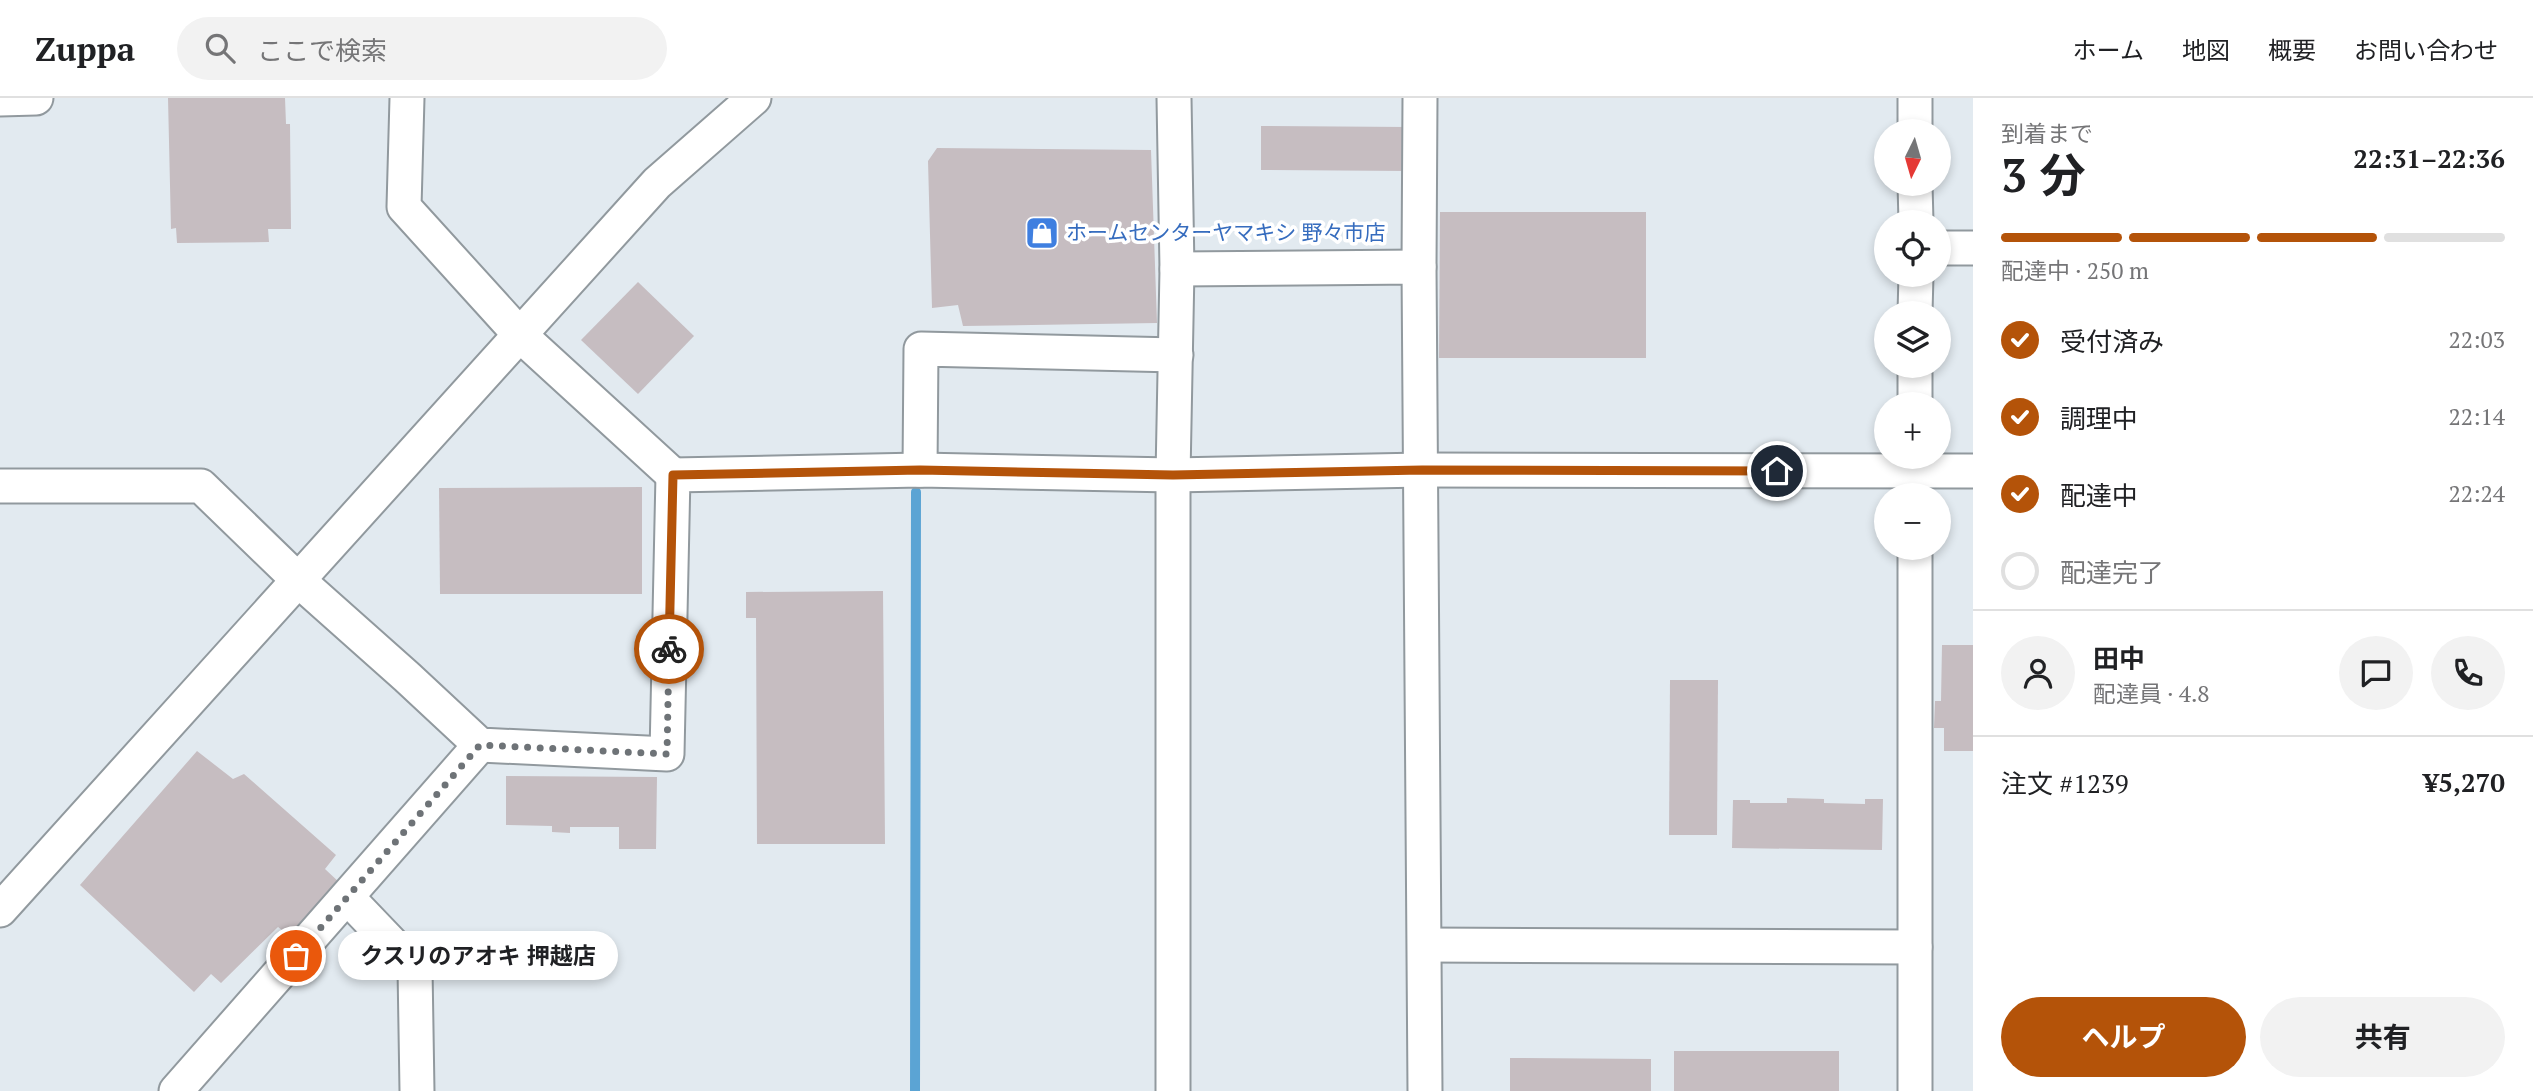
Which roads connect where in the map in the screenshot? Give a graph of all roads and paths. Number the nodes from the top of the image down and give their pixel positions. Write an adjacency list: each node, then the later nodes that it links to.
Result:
1 (36, 98): 7 (street)
2 (407, 98): 13 (street)
3 (754, 98): 13 (street)
4 (1174, 98): 12 (street)
5 (1420, 98): 11 (street)
6 (1915, 98): 8 (street)
7 (0, 99)
8 (1915, 119)
9 (1951, 248): 10 (street)
10 (1973, 248)
11 (1419, 267): 12 (street); 16 (street)
12 (1177, 269): 14 (street)
13 (521, 335): 19 (street); 23 (street)
14 (1176, 355): 15 (street); 20 (street)
15 (920, 470): 19 (street); 20 (street)
16 (1422, 470): 18 (street); 20 (street); 27 (street)
17 (1973, 471): 18 (street)
18 (1914, 474)
19 (673, 475): 24 (street)
20 (1173, 475): 31 (street)
21 (0, 486): 23 (street)
22 (1914, 560): 28 (street)
23 (298, 580): 24 (street); 26 (street)
24 (480, 745): 25 (street)
25 (347, 897): 29 (street); 30 (street)
26 (0, 910)
27 (1425, 945): 28 (street); 32 (street)
28 (1915, 947): 33 (street)
29 (176, 1091)
30 (417, 1091)
31 (1173, 1091)
32 (1425, 1091)
33 (1915, 1091)

